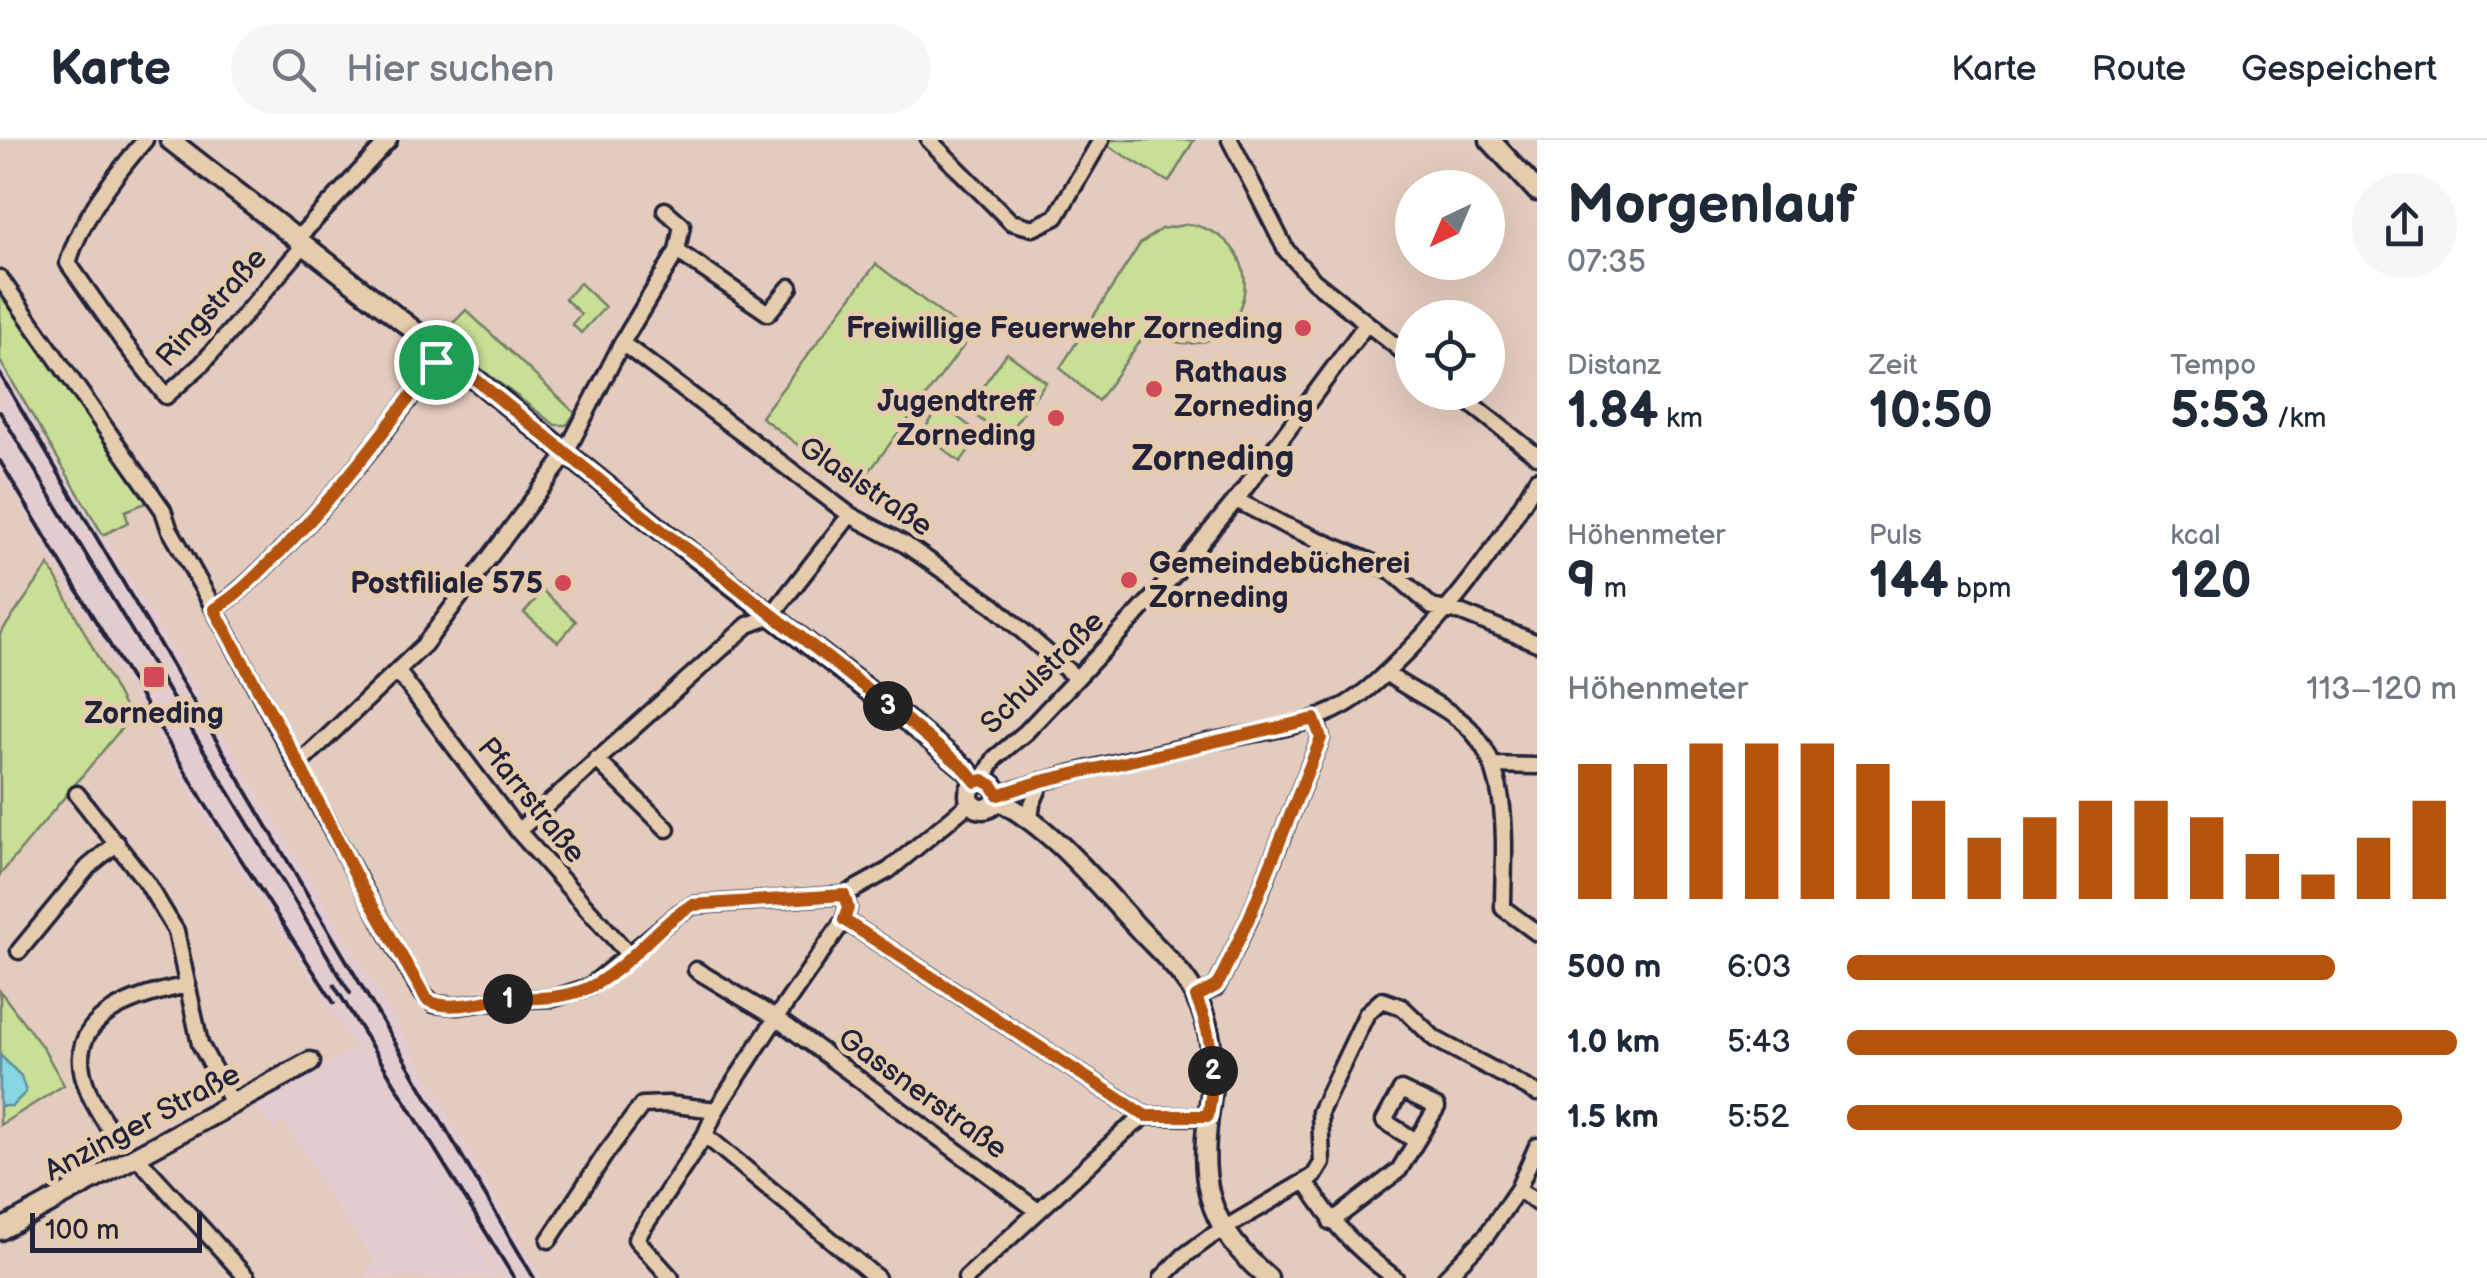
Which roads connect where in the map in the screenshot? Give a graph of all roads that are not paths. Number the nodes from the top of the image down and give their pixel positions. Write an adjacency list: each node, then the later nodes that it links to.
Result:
1 (145, 140): 10 (street, Ringstraße)
2 (170, 140): 10 (street)
3 (389, 140): 10 (street)
4 (929, 140): 5 (street)
5 (1101, 140)
6 (1230, 140): 14 (street)
7 (1490, 140): 8 (street)
8 (1537, 191)
9 (666, 210): 11 (street)
10 (300, 242): 17 (street)
11 (677, 251): 13 (street); 15 (street)
12 (0, 278): 24 (street)
13 (790, 287)
14 (1367, 323): 16 (street); 22 (street, Schulstraße)
15 (622, 344): 19 (street); 23 (street, Glaslstraße)
16 (1395, 345)
17 (443, 353): 19 (street); 24 (street)
18 (1479, 410): 20 (street)
19 (566, 453): 26 (street); 28 (street)
20 (1537, 456)
21 (1537, 480): 25 (street)
22 (1236, 500): 25 (street); 30 (street, Schulstraße)
23 (850, 516): 26 (street); 30 (street, Glaslstraße)
24 (214, 609): 33 (street)
25 (1448, 611): 27 (street); 29 (street)
26 (771, 616): 32 (street); 37 (street)
27 (1537, 643)
28 (398, 672): 33 (street); 43 (street, Pfarrstraße)
29 (1386, 674): 31 (street); 34 (street)
30 (1076, 678): 37 (street, Schulstraße)
31 (1314, 719): 36 (street); 52 (street)
32 (596, 760): 42 (street); 43 (street)
33 (299, 764): 49 (street)
34 (1492, 765): 35 (street); 47 (street)
35 (1537, 766)
36 (1042, 781): 39 (street); 41 (street)
37 (979, 782): 39 (street); 40 (street)
38 (77, 794): 44 (street)
39 (998, 798): 40 (street); 41 (street)
40 (974, 804): 45 (street)
41 (1030, 820): 52 (street)
42 (667, 830)
43 (518, 831): 49 (street, Pfarrstraße)
44 (117, 842): 48 (street); 51 (street)
45 (844, 895): 46 (street); 49 (street)
46 (844, 920): 53 (street); 58 (street)
47 (1537, 933)
48 (19, 951)
49 (630, 956)
50 (696, 970): 53 (street, Gassnerstraße)
51 (188, 985): 56 (street); 60 (street)
52 (1196, 997): 59 (street)
53 (776, 1018): 57 (street); 68 (street, Gassnerstraße)
54 (310, 1062): 56 (street, Anzinger Straße)
55 (1537, 1094): 65 (street)
56 (232, 1105): 64 (street, Anzinger Straße)
57 (716, 1110): 61 (street); 72 (street)
58 (1146, 1116): 59 (street); 68 (street)
59 (1208, 1116): 70 (street)
60 (111, 1132)
61 (704, 1135): 74 (street); 75 (street)
62 (1416, 1141): 69 (street)
63 (1537, 1146): 66 (street)
64 (136, 1156): 71 (street, Anzinger Straße); 73 (street)
65 (1307, 1183): 69 (street); 70 (street)
66 (1518, 1188): 67 (street); 80 (street)
67 (1537, 1202)
68 (1038, 1212): 76 (street)
69 (1331, 1222): 79 (street)
70 (1223, 1229): 77 (street); 78 (street)
71 (0, 1230)
72 (549, 1240)
73 (247, 1278)
74 (671, 1278)
75 (876, 1278)
76 (966, 1278)
77 (1162, 1278)
78 (1268, 1278)
79 (1394, 1278)
80 (1445, 1278)

